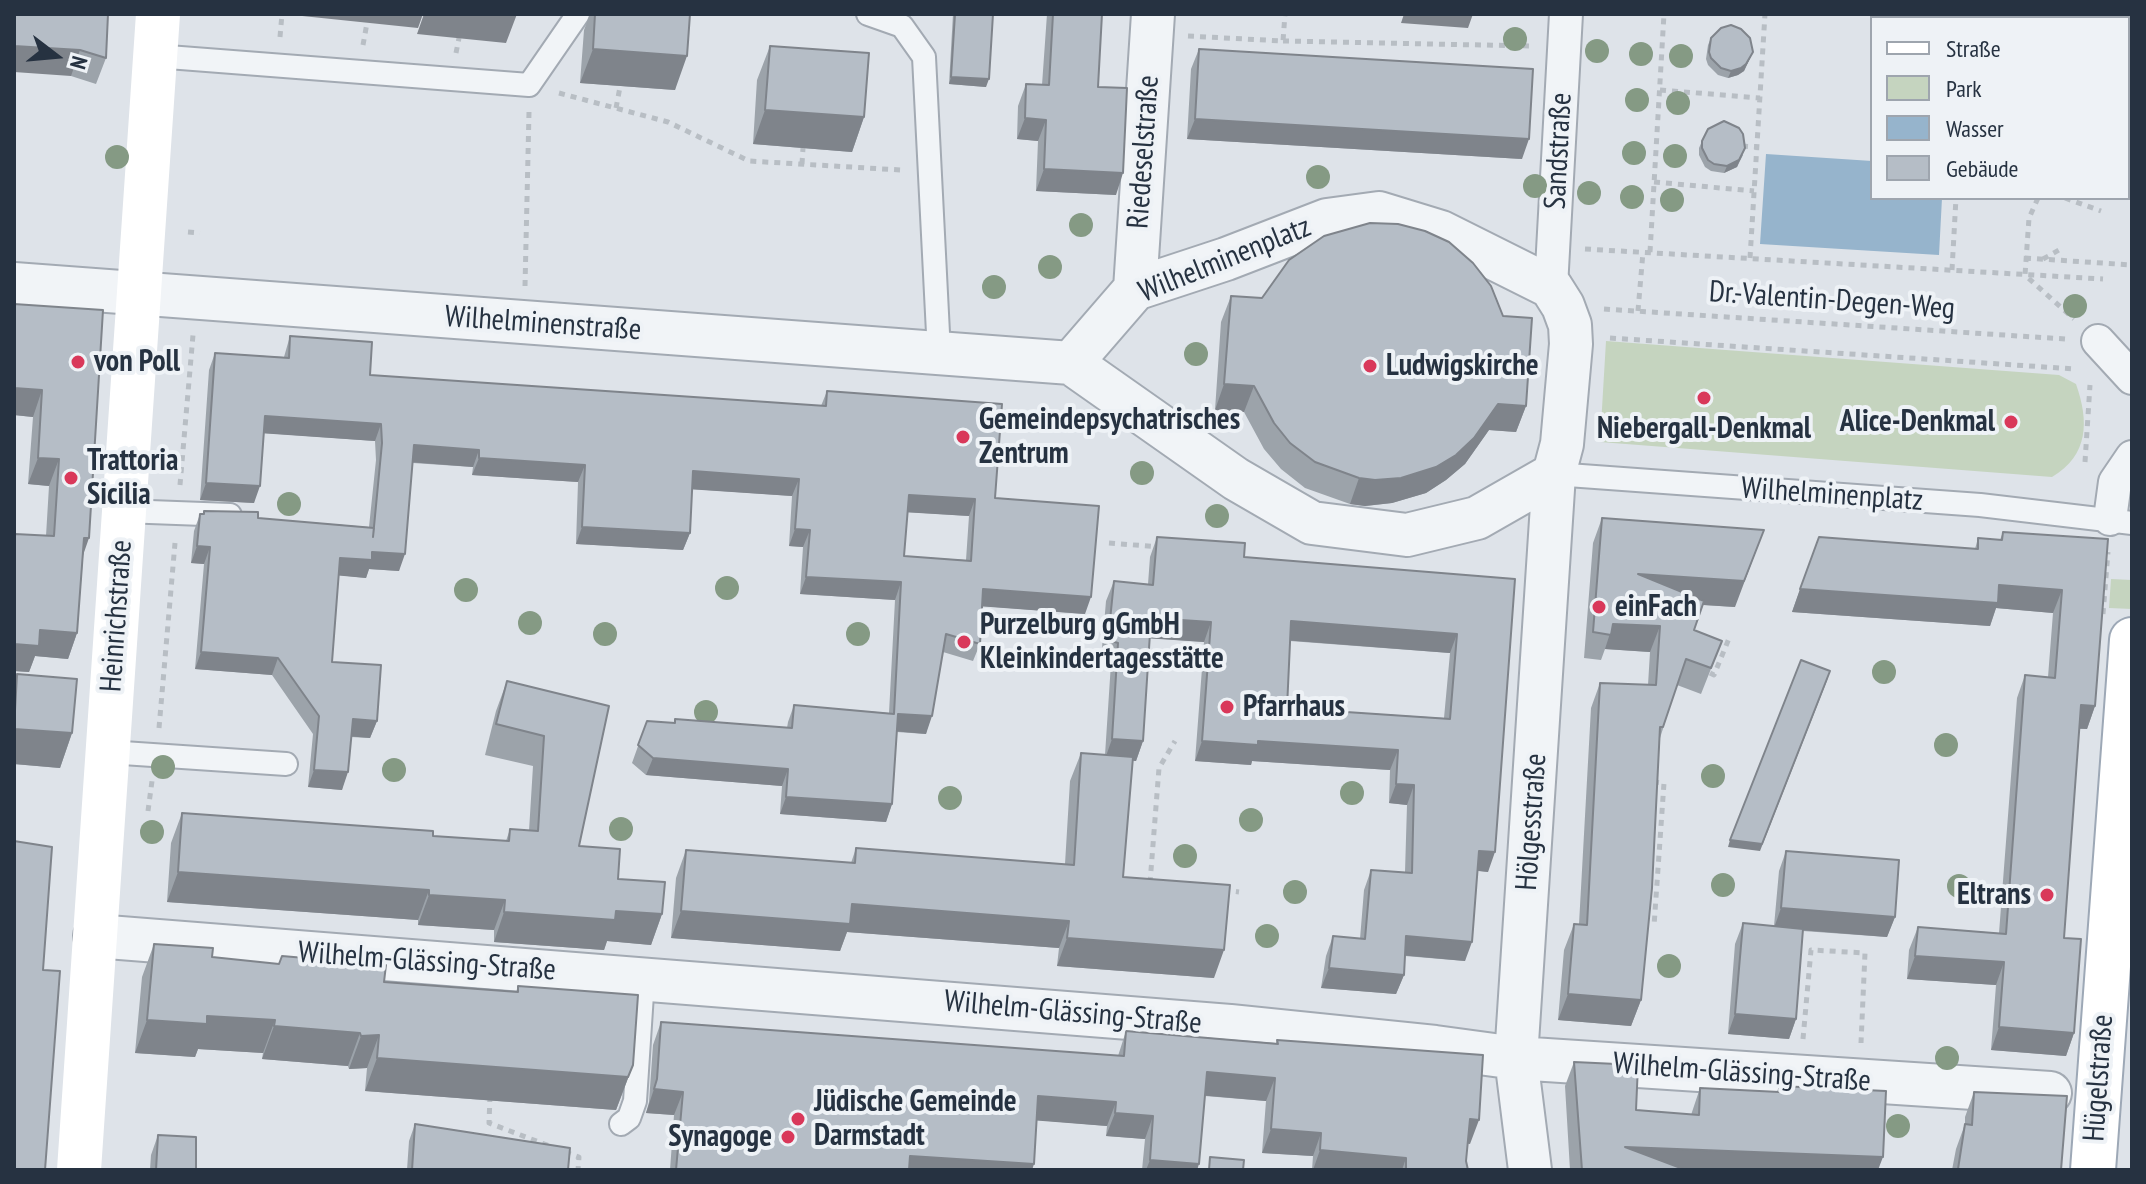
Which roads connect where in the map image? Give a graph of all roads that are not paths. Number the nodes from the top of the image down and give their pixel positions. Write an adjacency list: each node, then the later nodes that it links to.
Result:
1 (578, 14): 5 (lane)
2 (868, 14): 11 (lane)
3 (1566, 14): 6 (street, Sandstraße)
4 (1166, 25): 8 (street, Riedeselstraße)
5 (156, 35): 9 (main road, Heinrichstraße)
6 (1556, 280): 8 (street, Wilhelminenplatz); 15 (street)
7 (14, 284): 9 (street, Wilhelminenstraße)
8 (1135, 289): 12 (street, Wilhelminenplatz)
9 (138, 293): 11 (street, Wilhelminenstraße); 16 (main road, Heinrichstraße)
10 (2098, 341): 13 (street)
11 (939, 353): 12 (street, Wilhelminenstraße)
12 (1071, 363): 15 (street)
13 (2132, 378)
14 (2132, 457): 18 (street, Wilhelminenplatz)
15 (1554, 474): 18 (lane, Wilhelminenplatz); 25 (street, Hölgesstraße)
16 (123, 511): 17 (lane); 20 (main road, Heinrichstraße)
17 (250, 516)
18 (2121, 521)
19 (2132, 640): 23 (main road, Hügelstraße)
20 (108, 752): 21 (lane); 22 (main road, Heinrichstraße)
21 (286, 764)
22 (95, 936): 24 (street, Wilhelm-Glässing-Straße); 28 (main road, Heinrichstraße)
23 (2119, 973): 30 (main road, Hügelstraße)
24 (643, 979): 25 (street, Wilhelm-Glässing-Straße); 27 (lane)
25 (1516, 1058): 26 (street, Wilhelm-Glässing-Straße); 29 (street, Hölgesstraße)
26 (2050, 1093)
27 (621, 1124)
28 (79, 1170)
29 (1530, 1170)
30 (2093, 1170)

